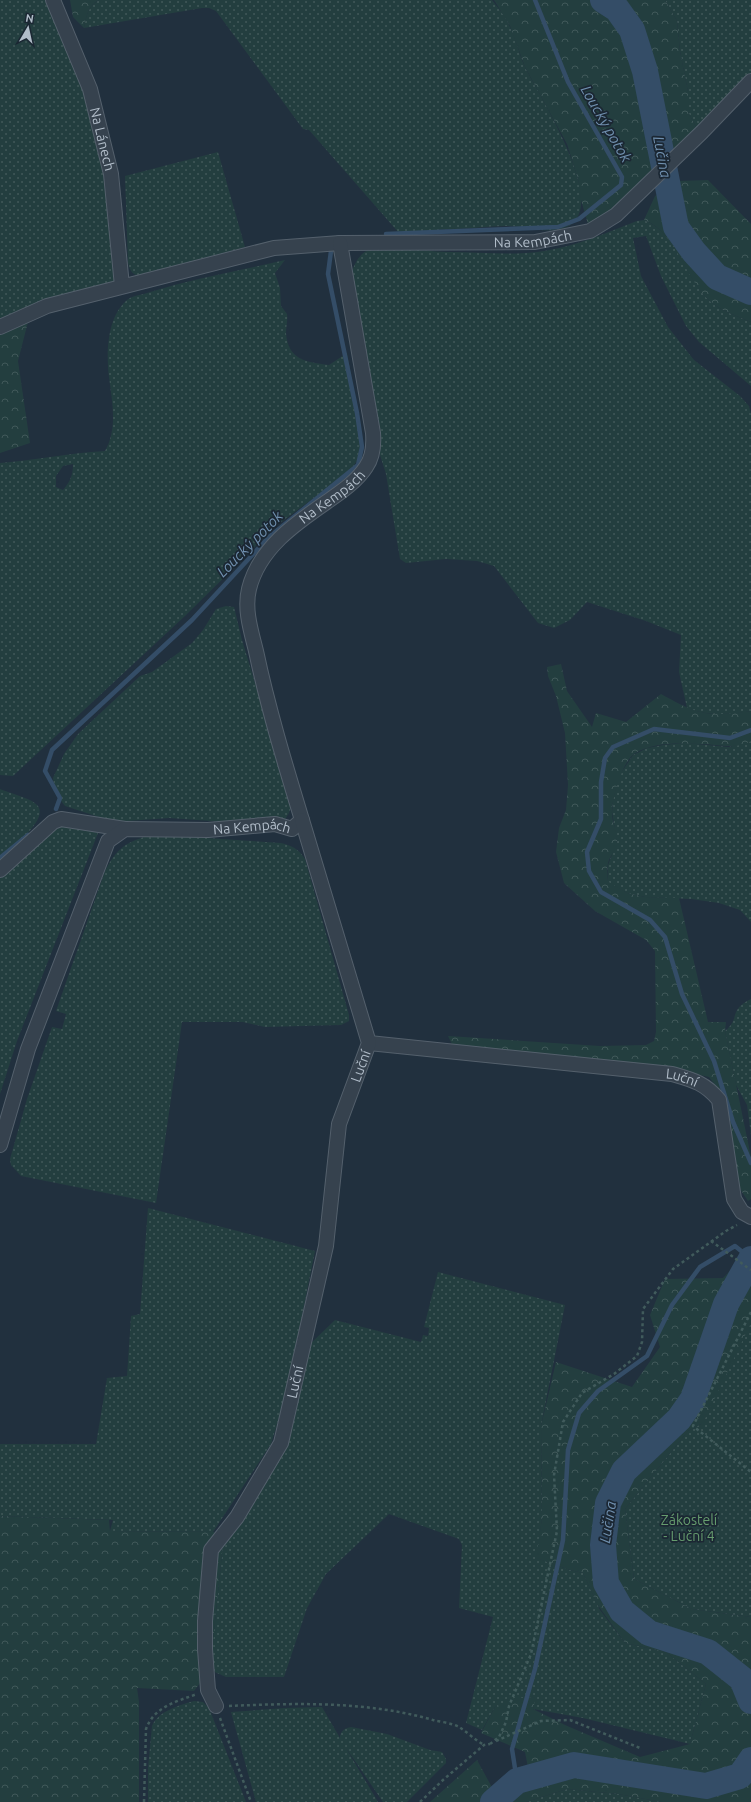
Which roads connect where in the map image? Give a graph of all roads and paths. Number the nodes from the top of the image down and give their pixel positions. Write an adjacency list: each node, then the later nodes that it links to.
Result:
1 (53, 0): 4 (street, Na Lánech)
2 (751, 81): 3 (street, Na Kempách)
3 (340, 243): 4 (street); 6 (street, Na Kempách)
4 (122, 286): 5 (street)
5 (0, 328)
6 (302, 820): 7 (street, Na Kempách); 9 (street, Luční)
7 (125, 829): 8 (street); 10 (street)
8 (0, 870)
9 (369, 1043): 11 (street, Luční); 16 (street, Luční)
10 (0, 1145)
11 (750, 1218): 12 (path)
12 (711, 1241): 13 (path); 18 (path)
13 (751, 1270)
14 (751, 1312): 15 (path)
15 (751, 1472)
16 (208, 1690): 17 (street, Luční); 21 (path)
17 (216, 1706): 19 (path); 22 (path)
18 (490, 1744): 19 (path); 20 (path)
19 (484, 1745): 23 (path)
20 (640, 1748)
21 (144, 1802)
22 (251, 1802)
23 (420, 1802)

